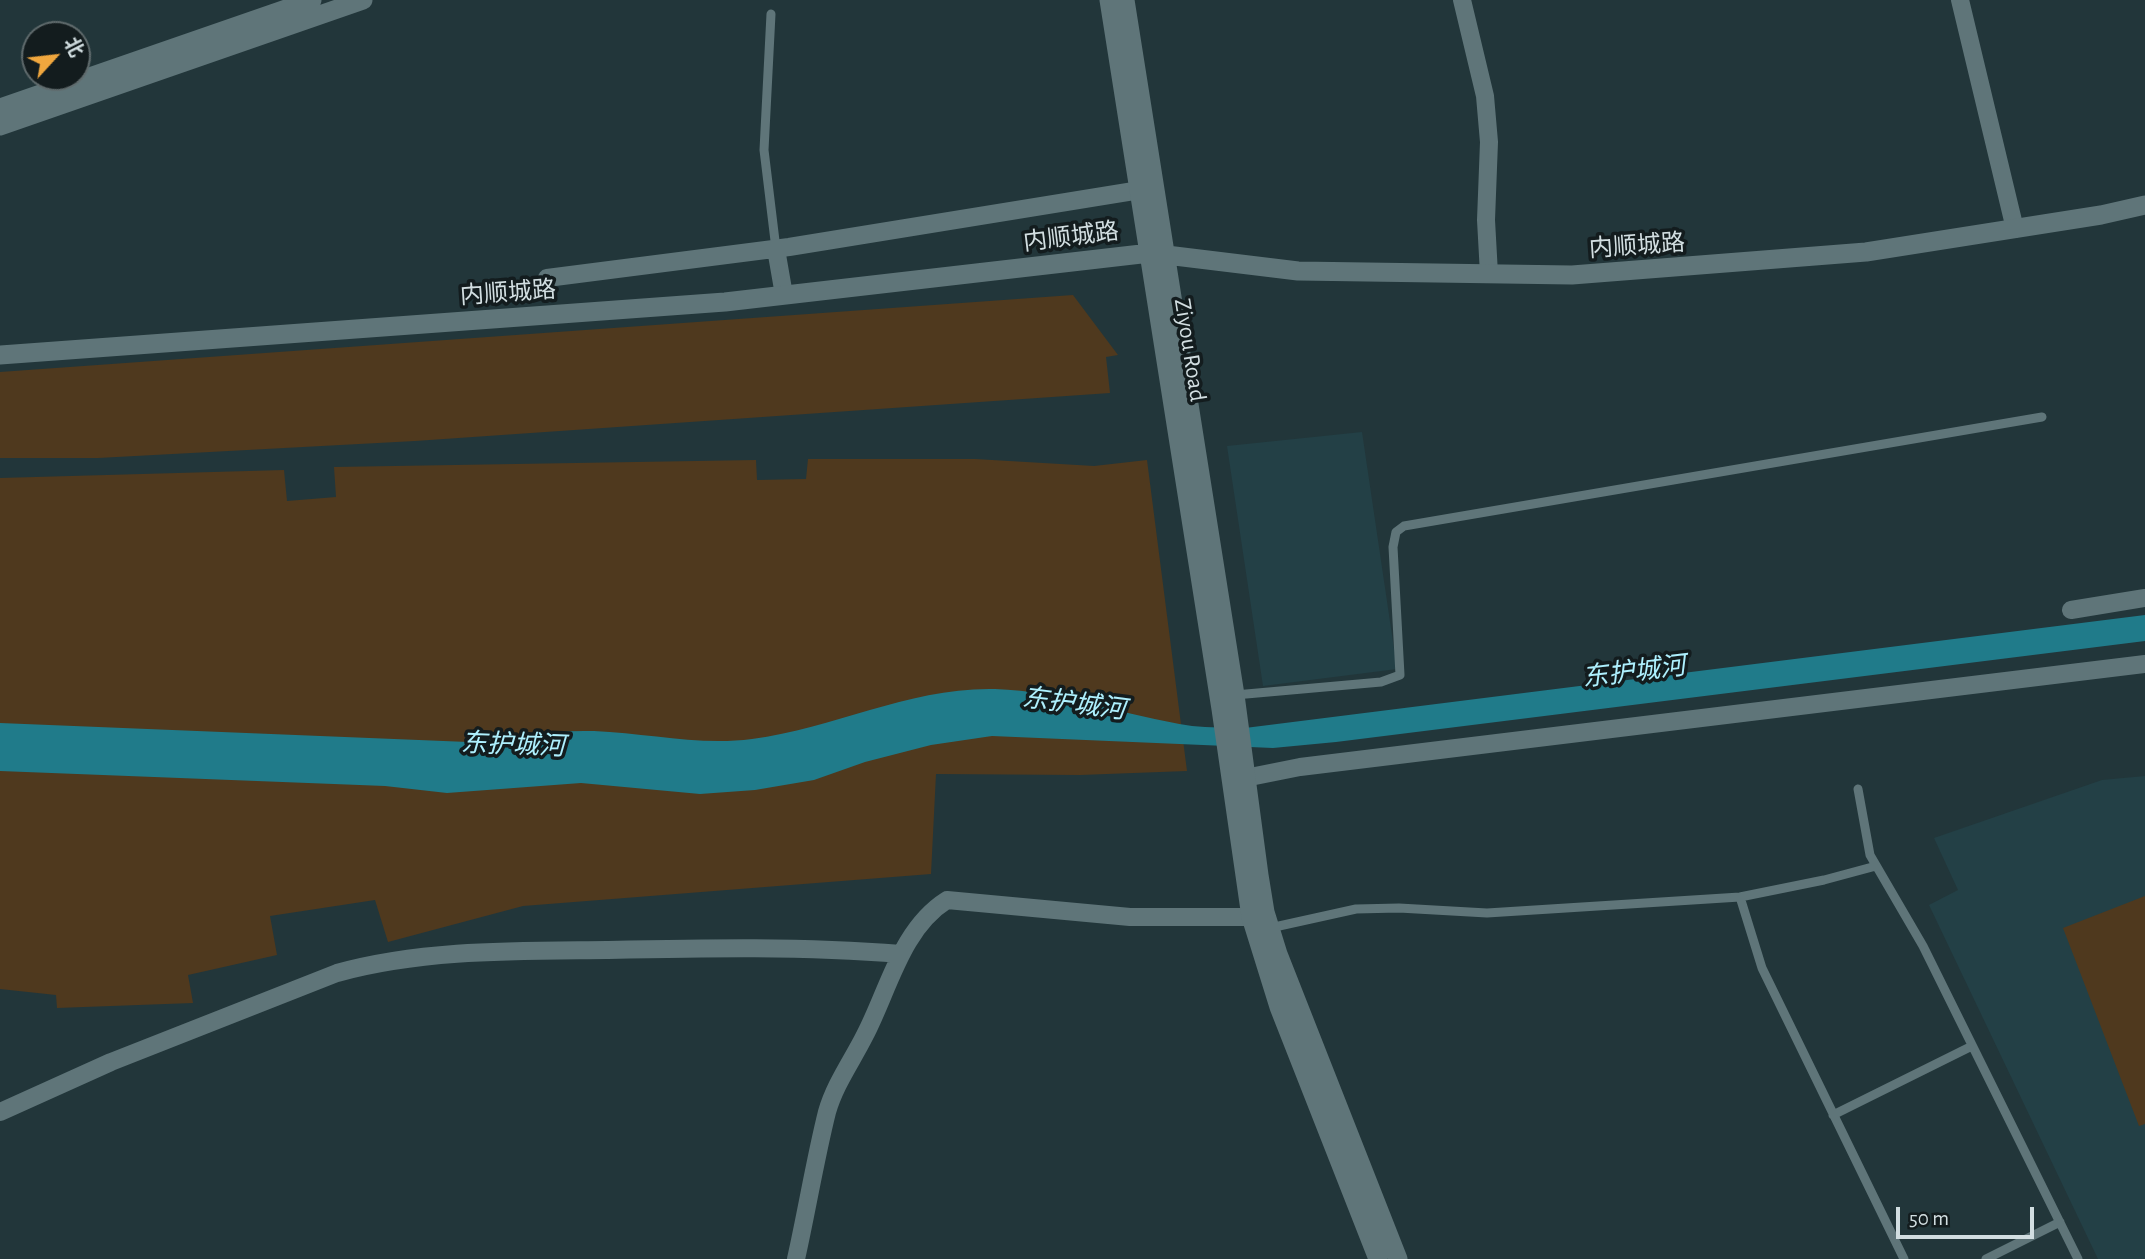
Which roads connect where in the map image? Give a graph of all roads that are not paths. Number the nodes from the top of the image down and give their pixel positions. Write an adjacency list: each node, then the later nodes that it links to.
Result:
1 (312, 0): 8 (street)
2 (362, 0): 9 (street)
3 (1109, 0): 10 (street, Ziyou Road)
4 (1125, 0): 14 (street, Ziyou Road)
5 (1462, 0): 15 (street)
6 (1960, 0): 12 (street)
7 (771, 14): 13 (lane)
8 (0, 108)
9 (0, 126)
10 (1140, 190): 13 (street); 14 (street, Ziyou Road)
11 (2145, 205): 12 (street, 内顺城路)
12 (2015, 229): 15 (street, 内顺城路)
13 (776, 249): 16 (street); 17 (street)
14 (1158, 253): 15 (street, 内顺城路); 17 (street, 内顺城路); 23 (street, Ziyou Road)
15 (1489, 274)
16 (547, 278)
17 (784, 295): 18 (street, 内顺城路)
18 (0, 355)
19 (2042, 417): 23 (lane)
20 (2145, 598): 21 (street)
21 (2071, 610)
22 (2145, 664): 24 (street)
23 (1231, 704): 24 (street, Ziyou Road)
24 (1239, 769): 28 (street); 29 (street)
25 (1858, 789): 26 (lane)
26 (1876, 866): 27 (lane); 31 (lane)
27 (1740, 897): 29 (lane); 33 (lane)
28 (1251, 917): 30 (street); 36 (street)
29 (1270, 928): 37 (street)
30 (901, 954): 32 (street); 35 (street)
31 (1972, 1046): 33 (lane); 34 (lane)
32 (0, 1112)
33 (1833, 1115): 38 (lane)
34 (2060, 1222): 39 (lane); 40 (lane)
35 (796, 1259)
36 (1378, 1259)
37 (1398, 1259)
38 (1904, 1259)
39 (1986, 1259)
40 (2078, 1259)

